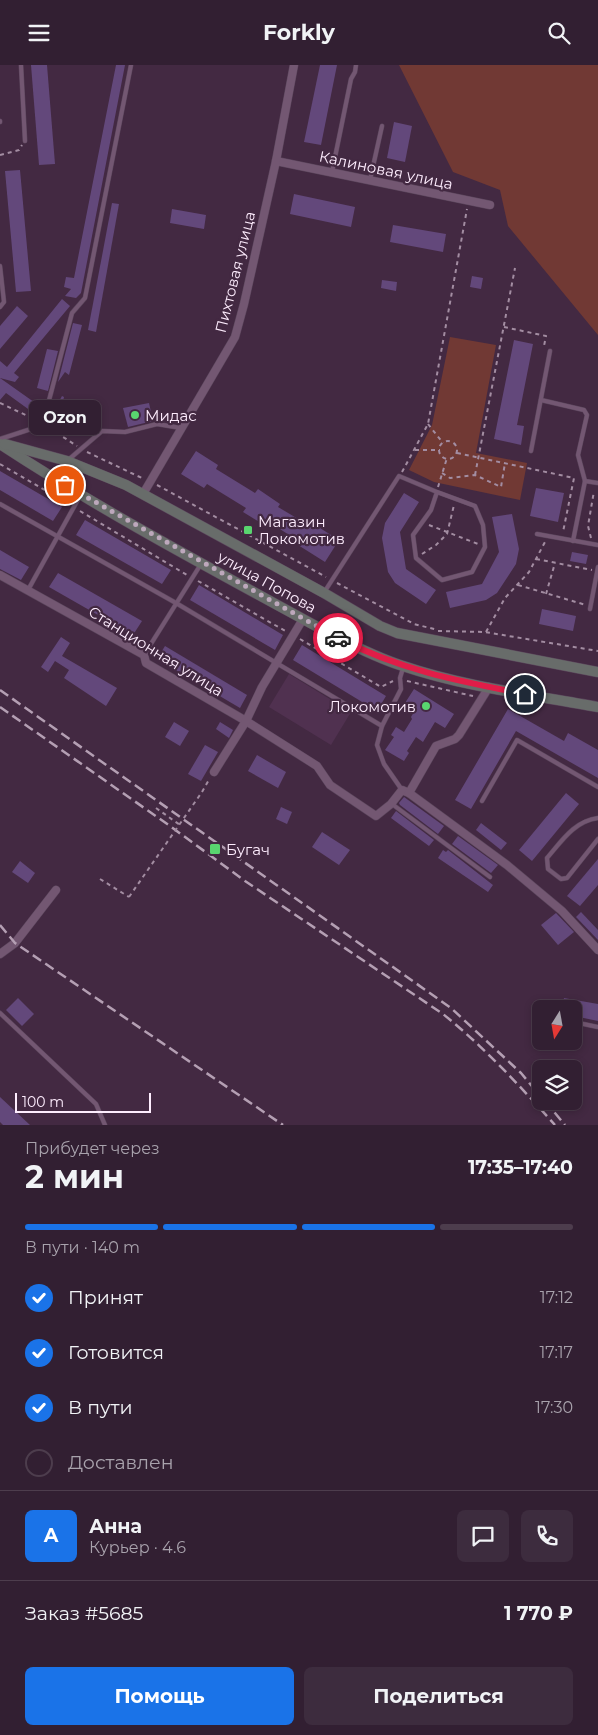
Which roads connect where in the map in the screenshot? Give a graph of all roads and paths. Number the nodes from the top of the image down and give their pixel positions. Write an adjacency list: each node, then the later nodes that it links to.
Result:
1 (21, 65): 6 (lane)
2 (131, 65): 21 (lane)
3 (294, 65): 8 (street, Пихтовая улица)
4 (356, 65): 9 (lane)
5 (382, 126): 10 (lane)
6 (25, 141): 7 (path)
7 (0, 155)
8 (276, 161): 9 (street, Калиновая улица); 20 (street, Пихтовая улица)
9 (332, 172): 10 (street, Калиновая улица)
10 (370, 181): 11 (street, Калиновая улица)
11 (468, 201): 12 (street, Калиновая улица); 19 (path)
12 (490, 205)
13 (0, 267): 15 (lane)
14 (515, 268): 16 (path)
15 (0, 307)
16 (504, 327): 17 (path); 28 (path)
17 (550, 351): 18 (lane)
18 (541, 400): 26 (lane); 37 (lane)
19 (428, 424): 22 (path); 25 (path)
20 (181, 428): 23 (lane); 36 (street, Пихтовая улица)
21 (0, 442): 30 (street, улица Попова); 42 (street, улица Попова)
22 (443, 443): 24 (path); 27 (path)
23 (82, 449): 30 (lane); 36 (path)
24 (440, 449): 25 (path); 29 (path)
25 (415, 450): 35 (path)
26 (531, 451)
27 (457, 453): 28 (path); 29 (path)
28 (479, 457): 31 (path); 34 (path)
29 (447, 458): 33 (path)
30 (67, 461): 41 (street, улица Попова)
31 (506, 463): 34 (path); 51 (path)
32 (0, 464): 45 (path)
33 (442, 473): 34 (path); 40 (path)
34 (475, 475)
35 (399, 476): 40 (lane); 63 (lane)
36 (150, 481): 41 (street, Пихтовая улица); 63 (path)
37 (585, 481): 38 (lane); 52 (lane)
38 (598, 483)
39 (594, 491): 53 (path)
40 (437, 493): 43 (lane); 46 (lane)
41 (142, 494): 66 (street, улица Попова)
42 (80, 495): 45 (lane); 58 (street, улица Попова)
43 (456, 498): 47 (path); 55 (lane)
44 (0, 504): 49 (lane)
45 (73, 507): 49 (lane); 62 (path)
46 (422, 522): 47 (path); 56 (lane)
47 (447, 534): 55 (path); 56 (path)
48 (537, 534): 50 (lane)
49 (59, 536): 65 (lane); 68 (lane)
50 (548, 536): 51 (lane); 57 (path)
51 (562, 538): 52 (lane)
52 (573, 541): 53 (lane)
53 (592, 544): 54 (lane)
54 (598, 545)
55 (485, 547): 56 (lane)
56 (416, 558)
57 (536, 559): 59 (path); 64 (path)
58 (201, 563): 62 (lane); 70 (street, улица Попова)
59 (555, 563): 60 (path); 67 (path)
60 (598, 569): 69 (lane)
61 (0, 575): 65 (street, Станционная улица)
62 (192, 577): 68 (lane); 74 (path)
63 (332, 581): 66 (lane); 71 (path)
64 (518, 584): 67 (path); 72 (path)
65 (28, 590): 76 (street, Станционная улица)
66 (324, 593): 79 (street, улица Попова)
67 (546, 594): 69 (path)
68 (176, 603): 76 (lane); 77 (lane)
69 (590, 607)
70 (303, 619): 74 (street); 78 (street, улица Попова)
71 (438, 630): 72 (path); 73 (path)
72 (486, 632): 75 (path)
73 (437, 634)
74 (294, 636): 77 (street); 80 (path)
75 (598, 651)
76 (144, 655): 84 (street, Станционная улица)
77 (277, 663): 84 (street); 85 (lane)
78 (403, 667): 80 (lane); 81 (street, улица Попова)
79 (598, 672)
80 (400, 678): 82 (path); 85 (lane)
81 (489, 687): 82 (street); 83 (street, улица Попова)
82 (483, 699): 88 (street)
83 (598, 707)
84 (246, 721): 86 (street); 90 (street, Станционная улица)
85 (382, 726): 88 (lane)
86 (214, 772): 93 (path, bridge)
87 (598, 787): 89 (lane)
88 (405, 792): 90 (street); 98 (street)
89 (482, 801)
90 (392, 804): 95 (lane)
91 (156, 808): 93 (path)
92 (598, 818): 94 (lane)
93 (180, 825): 96 (path, bridge)
94 (598, 839)
95 (490, 877)
96 (100, 879)
97 (56, 890): 99 (street)
98 (598, 950)
99 (0, 954)
100 (0, 1013): 103 (lane)
101 (582, 1024): 102 (lane)
102 (598, 1027)
103 (106, 1125)

